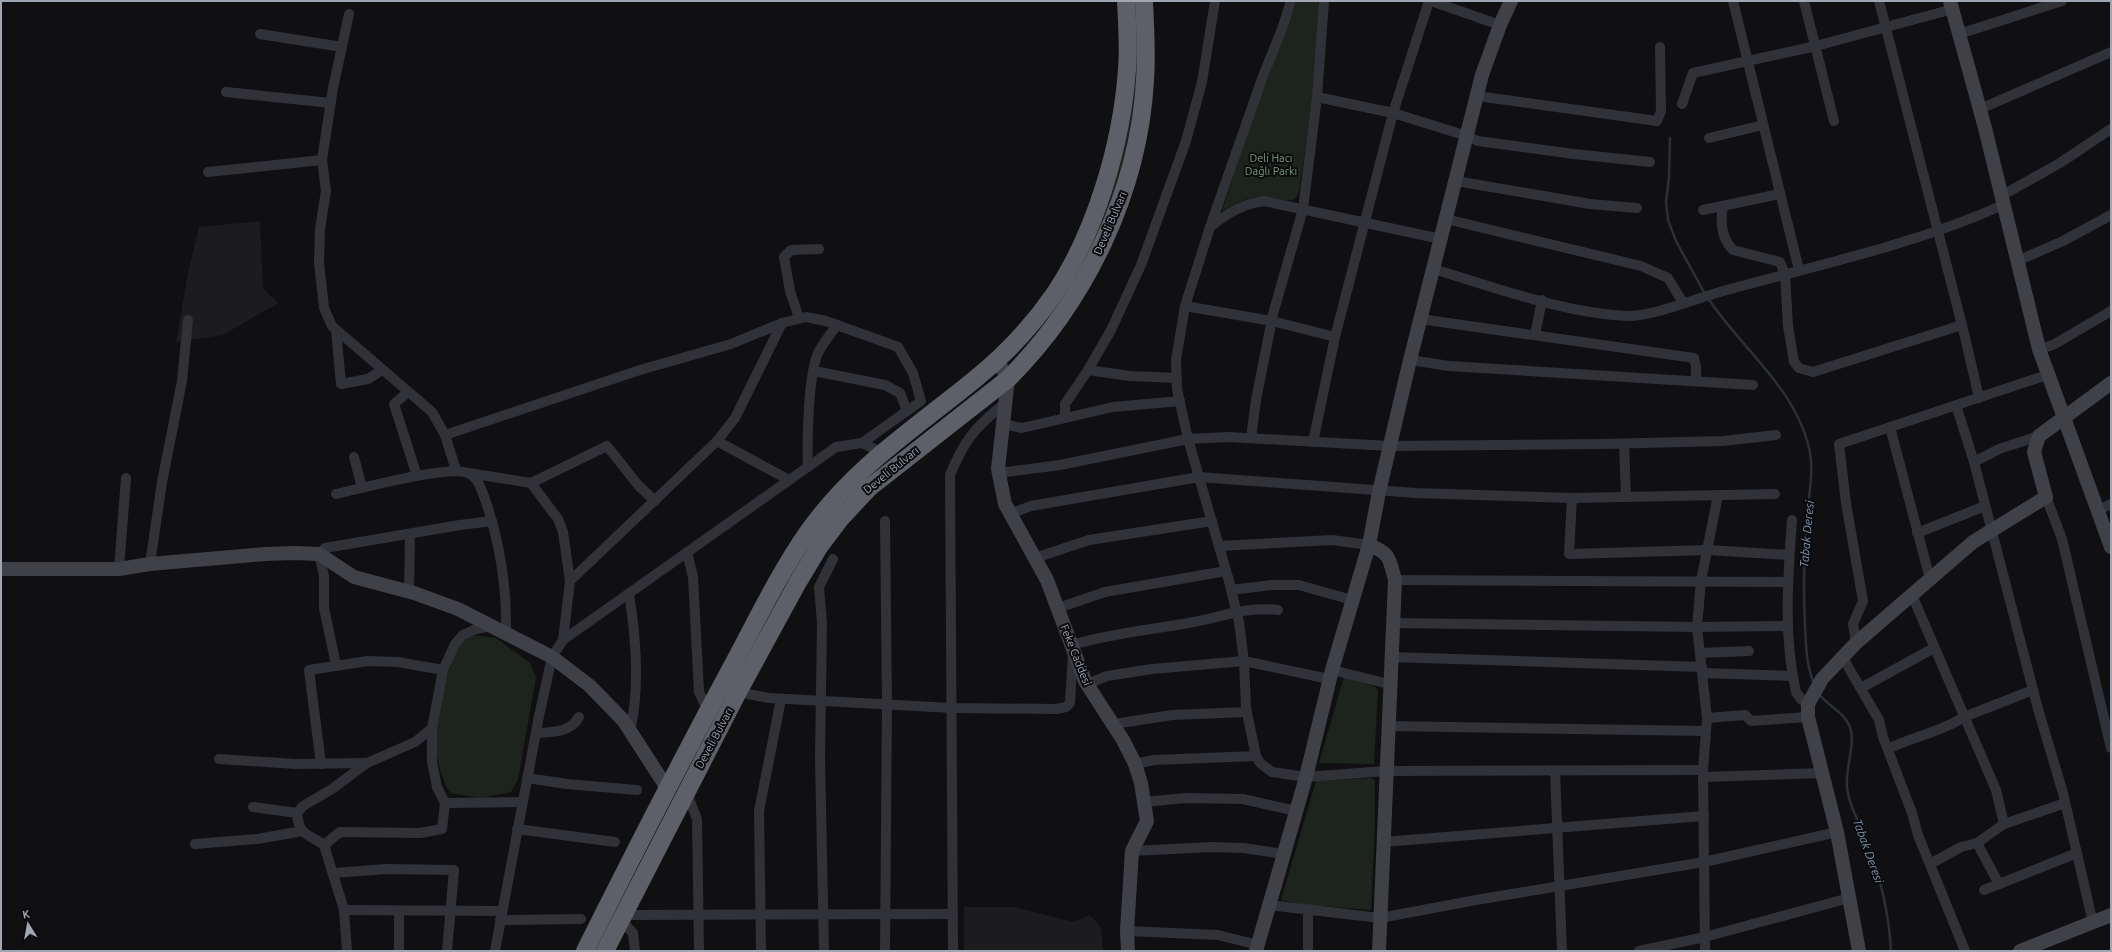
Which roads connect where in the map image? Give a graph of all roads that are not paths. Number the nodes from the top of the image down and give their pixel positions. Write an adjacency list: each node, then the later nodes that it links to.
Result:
1 (1126, 1): 71 (highway, Develi Bulvarı)
2 (1144, 1): 78 (highway, Develi Bulvarı)
3 (1216, 1): 74 (street)
4 (1291, 1): 48 (street)
5 (1324, 1): 25 (street)
6 (1430, 1): 14 (street); 29 (street)
7 (1511, 1): 14 (street)
8 (1733, 1): 22 (street)
9 (1804, 1): 18 (street)
10 (1878, 1): 15 (street)
11 (2062, 1): 17 (street)
12 (1952, 5): 15 (street); 17 (street)
13 (348, 14): 19 (street)
14 (1500, 25): 24 (street)
15 (1885, 27): 18 (street); 49 (street)
16 (260, 34): 19 (street)
17 (1959, 34): 28 (street)
18 (1816, 46): 22 (street); 30 (street)
19 (342, 47): 26 (street)
20 (1660, 47): 24 (street)
21 (2111, 52): 28 (street)
22 (1748, 61): 27 (street); 31 (street)
23 (226, 92): 26 (street)
24 (1477, 96): 33 (street)
25 (1317, 97): 29 (street); 43 (street)
26 (331, 103): 35 (street)
27 (1682, 104)
28 (1980, 110): 40 (street)
29 (1393, 112): 33 (street); 47 (street)
30 (1834, 121)
31 (1763, 125): 34 (street); 39 (street)
32 (2111, 129): 40 (street)
33 (1467, 136): 36 (street); 38 (street)
34 (1709, 138)
35 (322, 160): 37 (street); 67 (street)
36 (1650, 162)
37 (208, 172)
38 (1456, 181): 42 (street); 46 (street)
39 (1780, 194): 41 (street); 54 (street)
40 (2002, 201): 49 (street); 52 (street)
41 (1723, 206): 44 (street); 55 (street)
42 (1637, 208)
43 (1303, 209): 47 (street); 48 (street); 63 (street)
44 (1703, 210)
45 (2111, 215): 52 (street)
46 (1446, 219): 50 (street); 57 (street)
47 (1365, 222): 50 (street); 69 (street)
48 (1210, 226): 58 (street)
49 (1938, 230): 54 (street); 66 (street)
50 (1441, 239): 53 (street)
51 (819, 249): 60 (street)
52 (2017, 261): 70 (street)
53 (1433, 269): 56 (street); 61 (street)
54 (1799, 270): 55 (street)
55 (1785, 274): 57 (street); 66 (street)
56 (1542, 300): 57 (street); 68 (street)
57 (1683, 303)
58 (1185, 306): 63 (street); 77 (street)
59 (2111, 311): 70 (street)
60 (799, 318): 64 (street); 65 (street)
61 (1420, 319): 68 (street); 72 (street)
62 (188, 320): 143 (street)
63 (1272, 321): 69 (street); 95 (street)
64 (782, 323): 92 (street); 97 (street)
65 (837, 325): 75 (street); 87 (street)
66 (1962, 325): 83 (street)
67 (336, 330): 73 (street); 73 (street)
68 (1535, 335): 79 (street)
69 (1335, 337): 98 (street)
70 (2038, 349): 76 (street)
71 (997, 360): 78 (street); 102 (highway, Develi Bulvarı)
72 (1410, 360): 79 (street); 101 (street)
73 (382, 370): 82 (street)
74 (1088, 370): 77 (street); 88 (street)
75 (814, 371): 87 (street); 105 (street)
76 (2047, 375): 83 (street); 89 (street)
77 (1177, 378): 84 (street)
78 (1008, 379): 85 (street, Feke Caddesi); 184 (highway, Develi Bulvarı)
79 (1696, 381): 81 (street)
80 (2111, 383): 89 (street)
81 (1753, 385)
82 (408, 392): 92 (street); 109 (street)
83 (1979, 398): 86 (street)
84 (1180, 401): 88 (street); 96 (street)
85 (1004, 404): 90 (street, Feke Caddesi); 189 (street)
86 (1956, 405): 91 (street); 104 (street)
87 (907, 411): 99 (street)
88 (1065, 418): 90 (street)
89 (2063, 420): 94 (street); 125 (street)
90 (1002, 424): 108 (street, Feke Caddesi)
91 (1890, 427): 132 (street); 166 (street)
92 (445, 435): 106 (street)
93 (1776, 435): 100 (street)
94 (2039, 436): 104 (street); 120 (street)
95 (1252, 438): 96 (street); 98 (street)
96 (1188, 439): 108 (street); 110 (street)
97 (718, 441): 112 (street); 122 (street)
98 (1313, 442): 101 (street)
99 (862, 443): 102 (street); 105 (street)
100 (1624, 444): 101 (street); 119 (street)
101 (1389, 446): 115 (street)
102 (881, 452): 190 (highway, Develi Bulvarı)
103 (354, 457): 114 (street)
104 (1974, 462): 124 (street)
105 (808, 467): 112 (street)
106 (456, 470): 107 (street); 109 (street)
107 (469, 473): 113 (street); 128 (street)
108 (998, 473): 126 (street, Feke Caddesi)
109 (417, 476): 114 (street)
110 (1199, 477): 115 (street); 126 (street); 130 (street)
111 (126, 478): 145 (street)
112 (789, 480): 138 (street)
113 (532, 483): 122 (street); 149 (street)
114 (362, 488): 116 (street)
115 (1379, 492): 121 (street); 134 (street)
116 (336, 494)
117 (1775, 494): 118 (street)
118 (1718, 495): 119 (street); 137 (street)
119 (1626, 497): 121 (street)
120 (2046, 497): 131 (street); 201 (street)
121 (1572, 498): 137 (street)
122 (655, 501): 149 (street)
123 (2111, 504): 125 (street)
124 (1986, 506): 131 (street); 132 (street)
125 (2097, 511): 136 (street)
126 (1009, 514): 141 (street, Feke Caddesi)
127 (1792, 520): 140 (street)
128 (492, 521): 133 (street); 164 (street)
129 (885, 521): 187 (street)
130 (1212, 521): 135 (street); 141 (street)
131 (1991, 531): 147 (street); 183 (street)
132 (1917, 533): 147 (street)
133 (410, 534): 139 (street); 153 (street)
134 (1369, 545): 135 (street); 148 (street); 156 (street)
135 (1219, 546): 146 (street)
136 (2111, 548)
137 (1708, 550): 140 (street); 150 (street)
138 (687, 552): 154 (street); 190 (street)
139 (319, 554): 143 (street); 153 (street); 175 (street)
140 (1790, 555): 151 (street)
141 (1035, 558): 157 (street, Feke Caddesi)
142 (834, 559): 186 (street)
143 (150, 564): 145 (street)
144 (1, 569): 145 (street)
145 (119, 569)
146 (1226, 571): 152 (street); 157 (street)
147 (1930, 579): 155 (street)
148 (1395, 580): 150 (street); 160 (street)
149 (570, 581): 165 (street)
150 (1701, 581): 151 (street); 163 (street)
151 (1788, 582): 162 (street)
152 (1231, 590): 156 (street); 159 (street)
153 (409, 592): 161 (street)
154 (629, 594): 165 (street); 198 (street)
155 (1912, 595): 166 (street); 168 (street)
156 (1352, 600): 178 (street)
157 (1058, 608): 167 (street, Feke Caddesi)
158 (1278, 610): 159 (street)
159 (1236, 611): 167 (street); 174 (street)
160 (1392, 623): 163 (street); 172 (street)
161 (492, 626): 164 (street); 176 (street)
162 (1788, 626): 163 (street); 179 (street)
163 (1697, 627): 170 (street)
164 (506, 633): 171 (street)
165 (563, 640): 171 (street)
166 (1856, 643): 173 (street)
167 (1072, 648): 180 (street, Feke Caddesi); 189 (street)
168 (1934, 648): 182 (street); 193 (street)
169 (1749, 651): 170 (street)
170 (1700, 653): 177 (street)
171 (552, 657): 198 (street); 200 (street)
172 (1391, 657): 177 (street); 181 (street)
173 (1842, 658): 182 (street); 188 (street)
174 (1244, 661): 178 (street); 180 (street); 191 (street)
175 (336, 665): 176 (street); 206 (street)
176 (443, 670): 197 (street)
177 (1702, 670): 179 (street); 194 (street)
178 (1330, 675): 181 (street); 212 (street)
179 (1793, 676): 188 (street)
180 (1087, 684): 195 (street, Feke Caddesi)
181 (1389, 684): 196 (street)
182 (1861, 688): 202 (street)
183 (2032, 690): 193 (street); 220 (street)
184 (738, 692): 185 (street); 216 (highway, Develi Bulvarı)
185 (781, 699): 186 (street); 253 (street)
186 (820, 701): 187 (street); 254 (street)
187 (887, 704): 189 (street); 255 (street)
188 (1809, 706): 194 (street); 211 (street)
189 (952, 708): 250 (street)
190 (708, 711): 214 (highway, Develi Bulvarı)
191 (1247, 712): 195 (street); 203 (street)
192 (579, 716): 200 (street)
193 (1964, 717): 202 (street); 225 (street)
194 (1707, 718): 199 (street)
195 (1114, 724): 207 (street, Feke Caddesi)
196 (1387, 726): 199 (street); 208 (street)
197 (432, 728): 205 (street); 219 (street)
198 (630, 731): 214 (street)
199 (1706, 731): 210 (street)
200 (536, 733): 213 (street)
201 (2111, 748)
202 (1888, 749): 239 (street)
203 (1256, 756): 207 (street); 212 (street)
204 (219, 759): 206 (street)
205 (367, 763): 206 (street); 223 (street)
206 (321, 764)
207 (1135, 764): 218 (street, Feke Caddesi)
208 (1385, 771): 209 (street); 212 (street); 231 (street)
209 (1555, 771): 210 (street); 226 (street)
210 (1703, 773): 211 (street); 224 (street)
211 (1822, 773): 229 (street)
212 (1306, 777): 222 (street)
213 (527, 778): 215 (street); 217 (street)
214 (667, 788): 268 (highway, Develi Bulvarı)
215 (637, 790)
216 (686, 791): 252 (street); 257 (highway, Develi Bulvarı)
217 (522, 802): 219 (street); 227 (street)
218 (1145, 802): 222 (street); 235 (street, Feke Caddesi)
219 (445, 803): 234 (street)
220 (2065, 803): 225 (street); 236 (street)
221 (253, 807): 223 (street)
222 (1296, 811): 237 (street)
223 (297, 813): 228 (street)
224 (1704, 816): 226 (street); 238 (street)
225 (2004, 824): 232 (street)
226 (1557, 828): 231 (street); 242 (street)
227 (517, 829): 230 (street); 251 (street)
228 (303, 831): 233 (street); 234 (street)
229 (1837, 832): 238 (street); 244 (street)
230 (615, 842)
231 (1383, 842): 258 (street)
232 (1977, 843): 239 (street); 241 (street)
233 (195, 844)
234 (324, 845): 240 (street)
235 (1132, 851): 237 (street); 261 (street, Feke Caddesi)
236 (2077, 853): 241 (street); 260 (street)
237 (1283, 854): 245 (street)
238 (1704, 862): 242 (street); 262 (street)
239 (1930, 864): 283 (street)
240 (334, 873): 247 (street); 249 (street)
241 (1999, 884): 243 (street)
242 (1561, 886): 258 (street); 279 (street)
243 (1984, 890)
244 (1849, 898): 262 (street); 282 (street)
245 (1269, 905): 246 (street); 263 (street)
246 (1308, 909): 258 (street); 277 (street)
247 (344, 910): 248 (street); 264 (street)
248 (399, 911): 249 (street); 265 (street)
249 (452, 911): 251 (street); 266 (street)
250 (952, 914): 255 (street); 275 (street)
251 (501, 915): 259 (street); 267 (street)
252 (699, 915): 253 (street); 257 (street); 271 (street)
253 (760, 915): 254 (street); 272 (street)
254 (822, 915): 255 (street); 273 (street)
255 (884, 915): 274 (street)
256 (2111, 915): 260 (street)
257 (622, 917): 269 (highway, Develi Bulvarı); 270 (street)
258 (1380, 918): 278 (street)
259 (581, 919)
260 (2093, 922): 284 (street)
261 (1127, 931): 263 (street); 276 (street, Feke Caddesi)
262 (1705, 937): 280 (street); 281 (street)
263 (1257, 948)
264 (347, 951)
265 (399, 951)
266 (447, 951)
267 (495, 951)
268 (585, 951)
269 (605, 951)
270 (635, 951)
271 (699, 951)
272 (761, 951)
273 (824, 951)
274 (885, 951)
275 (953, 951)
276 (1128, 951)
277 (1308, 951)
278 (1378, 951)
279 (1562, 951)
280 (1639, 951)
281 (1705, 951)
282 (1859, 951)
283 (1965, 951)
284 (2020, 951)

